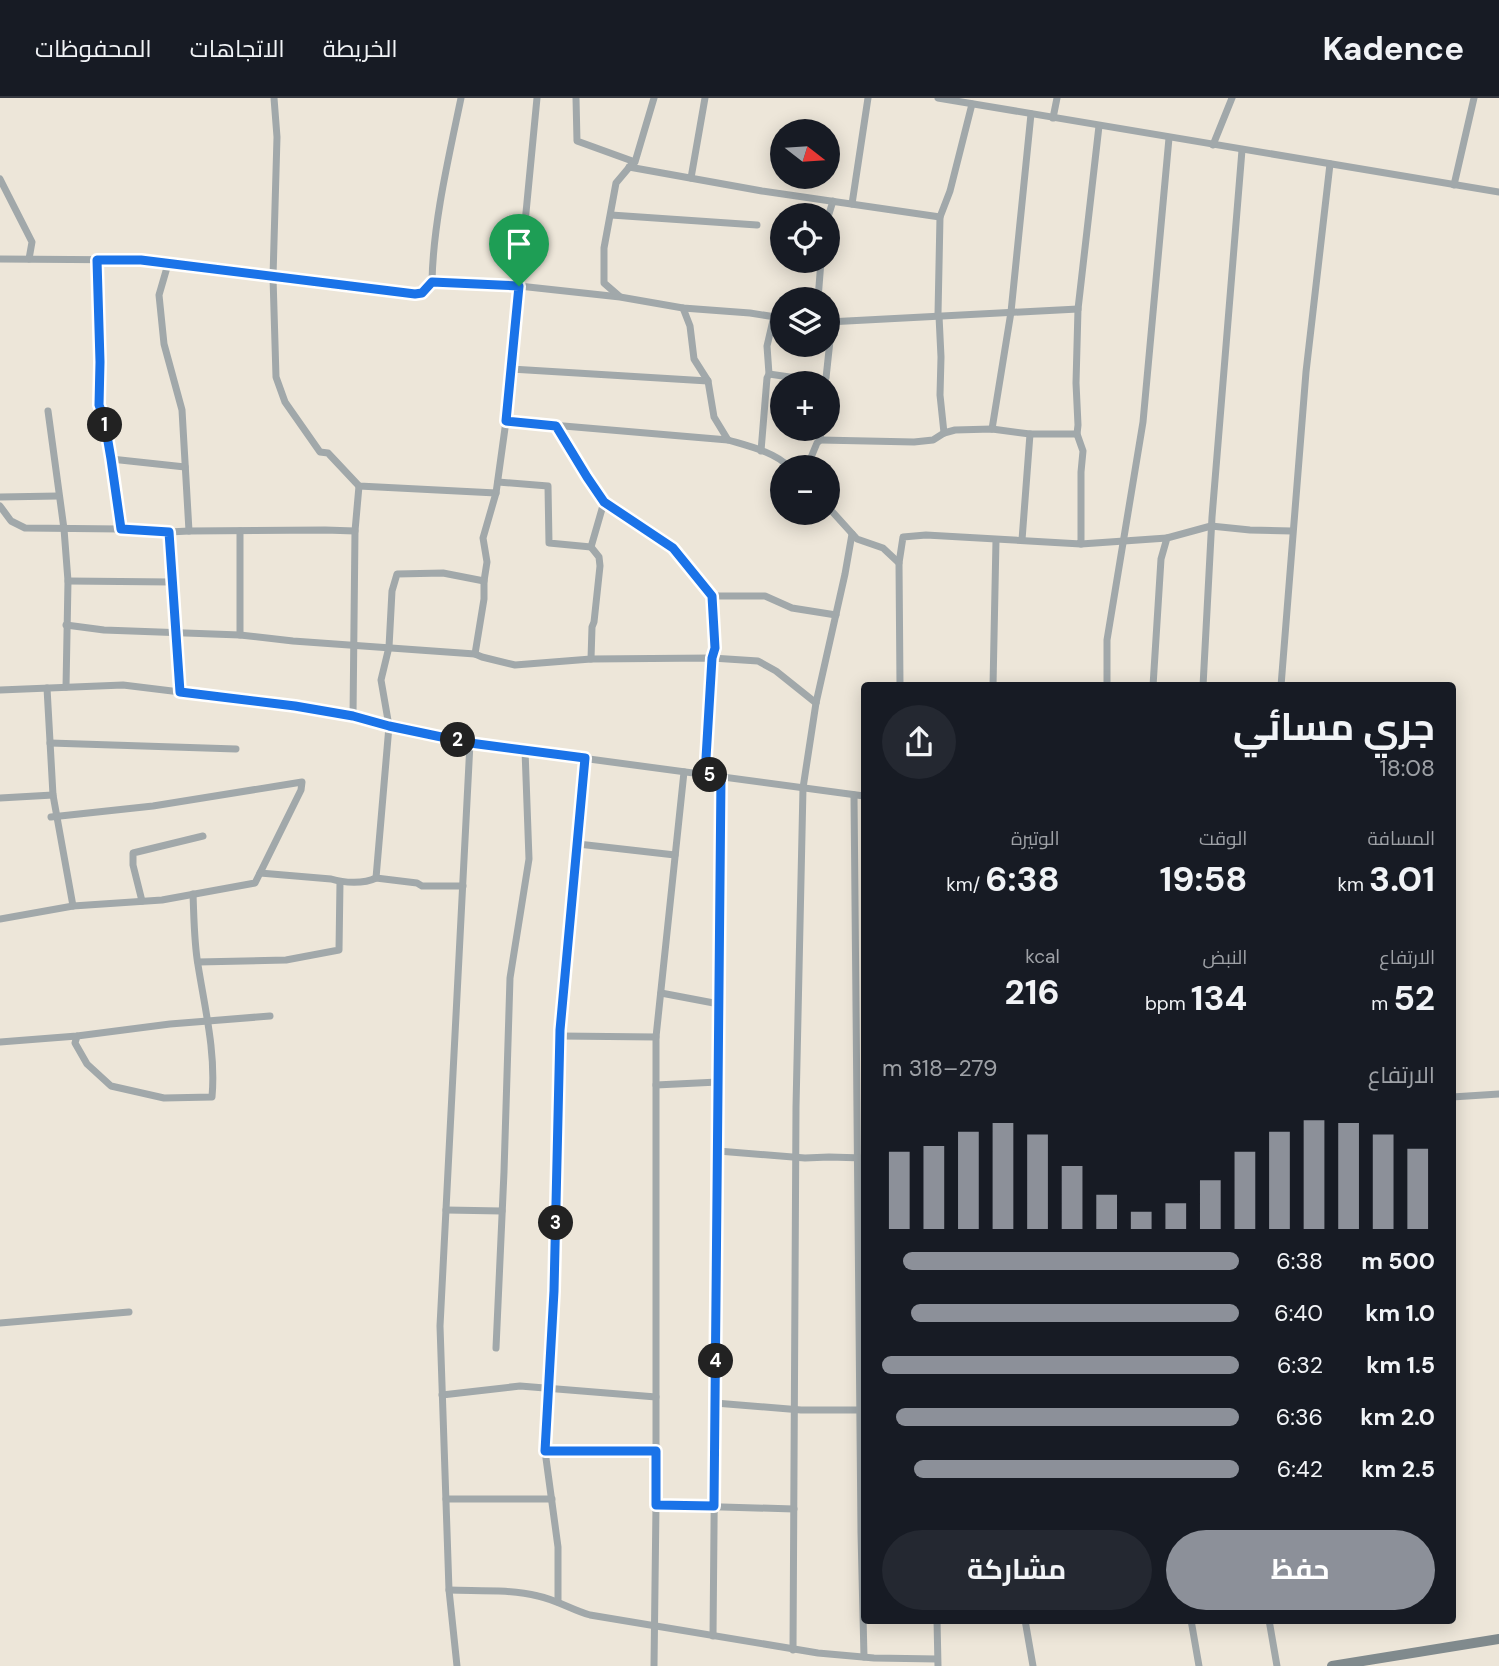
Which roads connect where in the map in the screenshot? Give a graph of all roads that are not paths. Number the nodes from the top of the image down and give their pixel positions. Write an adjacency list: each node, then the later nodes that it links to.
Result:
1 (274, 98): 34 (street)
2 (537, 98): 36 (street)
3 (576, 98): 19 (street)
4 (654, 98): 19 (street)
5 (705, 98): 21 (street)
6 (867, 98): 26 (street)
7 (939, 98): 12 (street)
8 (1057, 98): 14 (street)
9 (1232, 98): 17 (street)
10 (1474, 98): 23 (street)
11 (458, 99): 35 (street)
12 (972, 104): 13 (street); 28 (street)
13 (1031, 114): 14 (street); 40 (street)
14 (1053, 118): 15 (street)
15 (1099, 126): 16 (street); 39 (street)
16 (1168, 138): 17 (street); 81 (street)
17 (1213, 145): 18 (street)
18 (1242, 150): 20 (street); 69 (street)
19 (632, 164): 21 (street); 27 (street)
20 (1330, 164): 23 (street); 75 (street)
21 (691, 178): 25 (street)
22 (0, 179): 31 (street)
23 (1454, 185): 24 (street)
24 (1499, 192)
25 (833, 201): 26 (street)
26 (852, 204): 28 (street)
27 (611, 215): 29 (street); 37 (street)
28 (940, 217): 42 (street)
29 (757, 225)
30 (0, 259): 31 (street)
31 (29, 259): 32 (street)
32 (97, 260): 33 (street); 59 (street)
33 (168, 264): 34 (street); 60 (street)
34 (273, 277): 35 (street); 62 (street)
35 (432, 282): 36 (street)
36 (519, 286): 37 (street); 45 (street)
37 (620, 297): 38 (street)
38 (683, 308): 41 (street); 47 (street)
39 (1078, 309): 40 (street); 54 (street)
40 (1011, 312): 42 (street); 51 (street)
41 (770, 316)
42 (939, 316): 43 (street); 52 (street)
43 (840, 321)
44 (770, 338): 46 (street)
45 (511, 369): 47 (street); 49 (street)
46 (769, 374): 57 (street)
47 (708, 381): 55 (street)
48 (48, 411): 64 (street)
49 (506, 421): 50 (street); 61 (street)
50 (556, 426): 55 (street); 66 (street)
51 (992, 429): 52 (street); 53 (street)
52 (944, 433): 56 (street)
53 (1030, 433): 54 (street); 80 (street)
54 (1077, 434): 82 (street)
55 (729, 440): 57 (street)
56 (840, 440)
57 (761, 451): 58 (street)
58 (770, 455)
59 (111, 459): 60 (street); 71 (street)
60 (185, 467): 72 (street)
61 (498, 481): 63 (street); 83 (street)
62 (359, 486): 63 (street); 74 (street)
63 (496, 493): 87 (street)
64 (58, 496): 65 (street); 70 (street)
65 (0, 497)
66 (604, 502): 83 (street); 88 (street)
67 (0, 506): 70 (street)
68 (840, 520): 77 (street)
69 (1211, 526): 75 (street); 78 (street); 102 (street)
70 (64, 529): 71 (street); 85 (street)
71 (121, 529): 76 (street)
72 (189, 531): 73 (street); 76 (street)
73 (240, 531): 74 (street); 92 (street)
74 (355, 531): 93 (street)
75 (1292, 531): 103 (street)
76 (169, 532): 86 (street)
77 (852, 534): 84 (street); 89 (street)
78 (1167, 538): 81 (street); 101 (street)
79 (996, 540): 80 (street); 84 (street); 99 (street)
80 (1021, 540): 82 (street)
81 (1123, 541): 82 (street); 100 (street)
82 (1082, 544)
83 (591, 547): 97 (street)
84 (899, 563): 98 (street)
85 (68, 581): 86 (street); 90 (street)
86 (172, 582): 91 (street)
87 (484, 582): 94 (street); 95 (street)
88 (712, 596): 89 (street); 96 (street)
89 (836, 615): 108 (street)
90 (66, 625): 91 (street); 104 (street)
91 (176, 633): 92 (street); 107 (street)
92 (240, 635): 93 (street)
93 (354, 645): 94 (street); 109 (street)
94 (389, 647): 95 (street); 110 (street)
95 (475, 654): 97 (street)
96 (712, 658): 97 (street); 108 (street); 117 (street)
97 (592, 659)
98 (900, 682)
99 (993, 682)
100 (1107, 682)
101 (1153, 682)
102 (1203, 682)
103 (1281, 682)
104 (66, 687): 105 (street); 107 (street)
105 (47, 688): 106 (street); 111 (street)
106 (0, 690)
107 (180, 692): 109 (street)
108 (816, 703): 119 (street)
109 (353, 716): 110 (street)
110 (389, 726): 112 (street); 129 (street)
111 (50, 743): 113 (street); 120 (street)
112 (470, 743): 114 (street); 131 (street)
113 (236, 749)
114 (525, 750): 115 (street); 153 (street)
115 (585, 758): 116 (street); 126 (street)
116 (684, 772): 117 (street); 127 (street)
117 (705, 775): 118 (street)
118 (721, 777): 119 (street); 138 (street)
119 (803, 788): 121 (street); 150 (street)
120 (54, 795): 123 (street); 124 (street)
121 (855, 795): 122 (street); 151 (street)
122 (861, 796)
123 (0, 798)
124 (54, 817): 128 (street); 134 (street)
125 (203, 836): 133 (street)
126 (578, 844): 127 (street); 142 (street)
127 (676, 855): 137 (street)
128 (260, 873): 130 (street); 132 (street)
129 (376, 878): 130 (street); 131 (street)
130 (340, 882): 136 (street)
131 (463, 886): 152 (street)
132 (193, 894): 133 (street); 136 (street)
133 (142, 901): 134 (street)
134 (73, 906): 135 (street)
135 (0, 919)
136 (198, 962): 140 (street)
137 (661, 993): 138 (street); 143 (street)
138 (719, 1004): 145 (street)
139 (270, 1016): 140 (street)
140 (208, 1022): 141 (street); 141 (street)
141 (76, 1036): 144 (street)
142 (560, 1036): 143 (street); 157 (street)
143 (656, 1037): 146 (street)
144 (0, 1042)
145 (718, 1082): 146 (street); 149 (street)
146 (656, 1085): 159 (street)
147 (1499, 1094): 148 (street)
148 (1456, 1097)
149 (718, 1150): 150 (street); 160 (street)
150 (796, 1157): 151 (street); 161 (street)
151 (861, 1158): 162 (street)
152 (446, 1210): 153 (street); 158 (street)
153 (502, 1211): 156 (street)
154 (129, 1312): 155 (street)
155 (0, 1323)
156 (496, 1348)
157 (548, 1388): 158 (street); 159 (street); 163 (street)
158 (442, 1395): 166 (street)
159 (656, 1397): 164 (street)
160 (715, 1403): 161 (street); 169 (street)
161 (794, 1409): 162 (street); 170 (street)
162 (860, 1410): 165 (street)
163 (545, 1451): 164 (street); 167 (street)
164 (656, 1451): 168 (street)
165 (861, 1472)
166 (446, 1499): 167 (street); 171 (street)
167 (552, 1499): 172 (street)
168 (656, 1505): 169 (street); 178 (street)
169 (714, 1506): 170 (street); 179 (street)
170 (794, 1509): 181 (street)
171 (449, 1590): 172 (street); 184 (street)
172 (558, 1602): 178 (street)
173 (863, 1624): 182 (street)
174 (937, 1624): 183 (street)
175 (1027, 1624): 186 (street)
176 (1192, 1624): 187 (street)
177 (1270, 1624): 188 (street)
178 (654, 1626): 179 (street); 185 (street)
179 (713, 1636): 181 (street)
180 (1499, 1639): 189 (main road)
181 (793, 1650): 182 (street)
182 (864, 1657): 183 (street)
183 (937, 1663)
184 (457, 1666)
185 (654, 1666)
186 (1033, 1666)
187 (1199, 1666)
188 (1277, 1666)
189 (1332, 1666)

